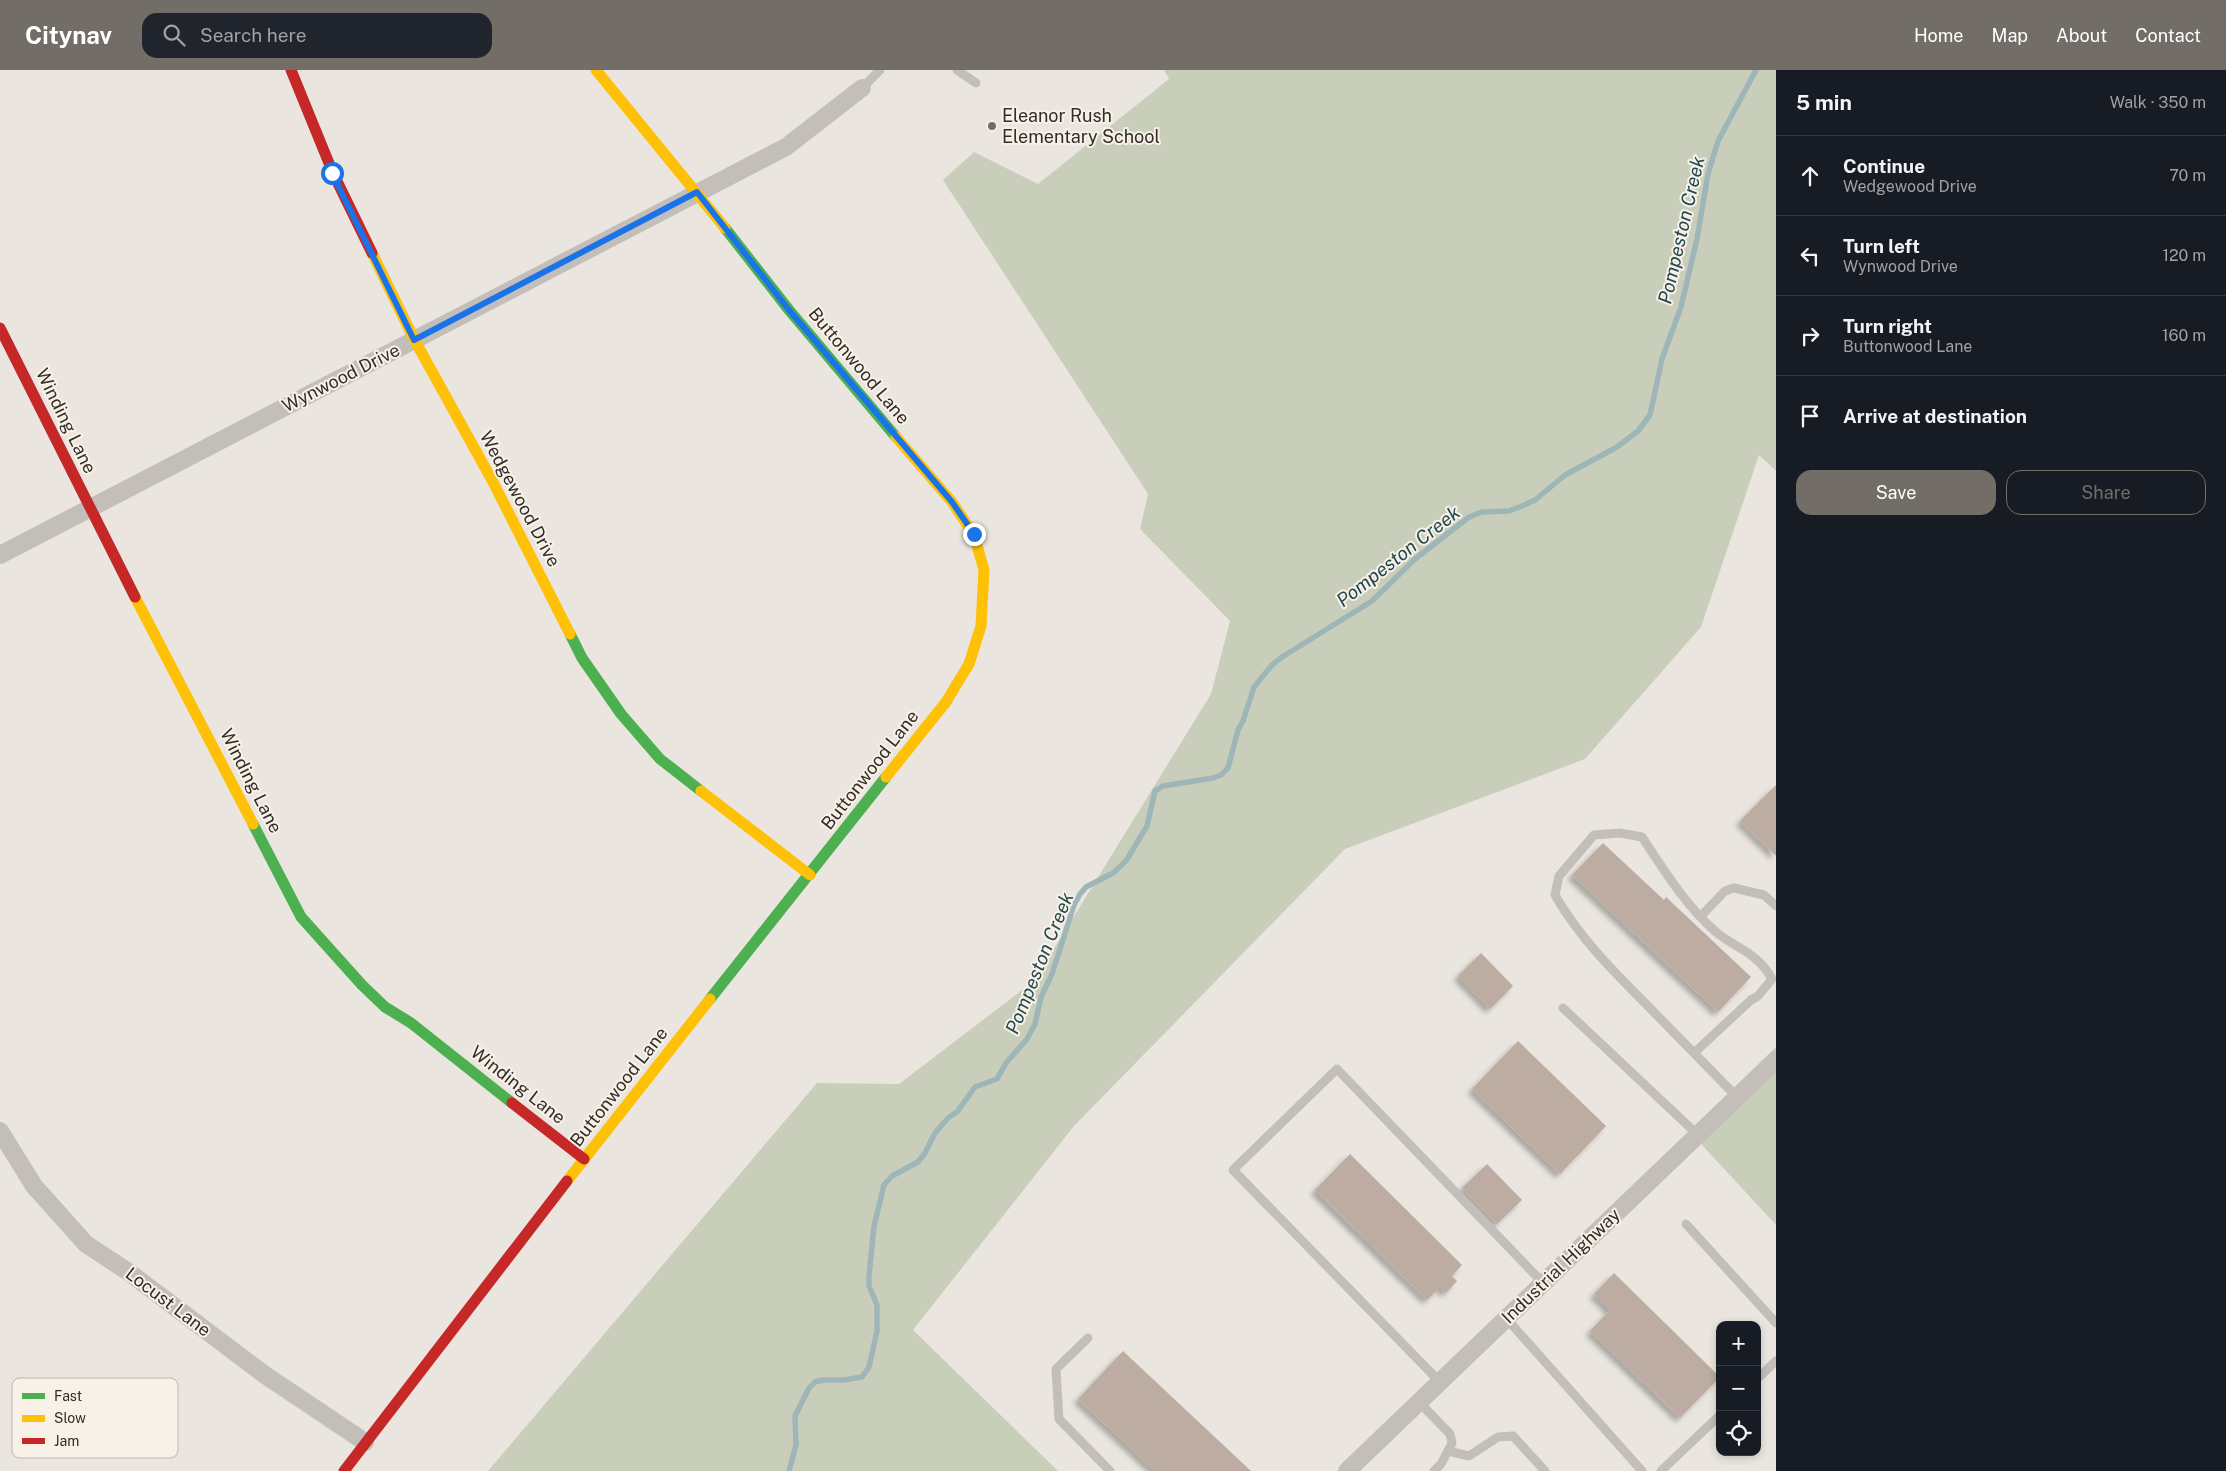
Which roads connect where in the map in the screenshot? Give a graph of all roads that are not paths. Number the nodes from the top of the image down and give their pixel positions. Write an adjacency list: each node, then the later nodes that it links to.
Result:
1 (292, 70): 9 (street, Wedgewood Drive)
2 (596, 70): 7 (street, Buttonwood Lane)
3 (880, 70): 6 (lane, Wynwood Drive)
4 (957, 70): 5 (lane)
5 (976, 83)
6 (862, 88): 7 (street, Wynwood Drive)
7 (697, 192): 9 (street, Wynwood Drive); 12 (street, Buttonwood Lane)
8 (0, 328): 10 (street, Winding Lane)
9 (414, 340): 10 (street, Wynwood Drive); 12 (street, Wedgewood Drive)
10 (90, 508): 11 (street, Wynwood Drive); 21 (street, Winding Lane)
11 (0, 555)
12 (810, 875): 21 (street, Buttonwood Lane)
13 (1776, 906): 14 (lane)
14 (1701, 916): 16 (lane); 16 (lane)
15 (1563, 1008): 20 (lane)
16 (1694, 1053): 18 (lane)
17 (1776, 1060): 18 (street, Industrial Highway)
18 (1737, 1097): 20 (street, Industrial Highway)
19 (0, 1132): 32 (street, Locust Lane)
20 (1698, 1135): 23 (street, Industrial Highway)
21 (584, 1159): 32 (street, Buttonwood Lane)
22 (1686, 1224): 25 (lane)
23 (1543, 1283): 24 (street, Industrial Highway); 29 (lane)
24 (1506, 1318): 29 (street, Industrial Highway); 39 (lane)
25 (1776, 1323)
26 (1088, 1338): 35 (lane)
27 (1776, 1361): 28 (lane)
28 (1761, 1375)
29 (1440, 1382): 30 (street, Industrial Highway)
30 (1420, 1402): 33 (lane); 36 (street, Industrial Highway)
31 (1716, 1419): 40 (lane)
32 (366, 1442): 34 (street, Buttonwood Lane)
33 (1448, 1451): 37 (lane); 38 (lane)
34 (344, 1471)
35 (1110, 1471)
36 (1347, 1471)
37 (1434, 1471)
38 (1546, 1471)
39 (1642, 1471)
40 (1661, 1471)

